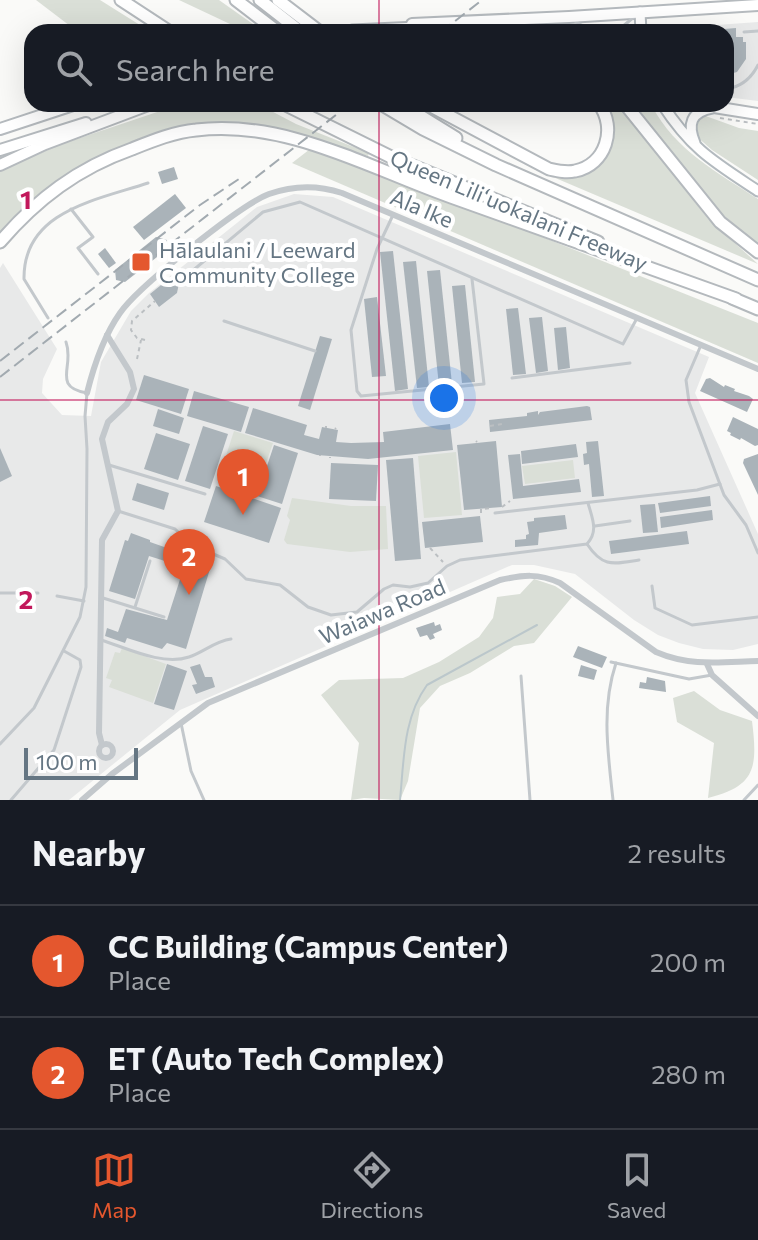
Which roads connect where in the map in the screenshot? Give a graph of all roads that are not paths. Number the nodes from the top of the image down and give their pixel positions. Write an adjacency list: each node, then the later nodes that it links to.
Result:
1 (121, 0): 10 (highway)
2 (135, 0): 11 (highway)
3 (236, 0): 12 (highway)
4 (260, 0): 13 (highway)
5 (278, 0): 14 (highway)
6 (288, 0): 15 (highway)
7 (758, 5): 8 (main road)
8 (640, 12): 9 (main road); 18 (lane); 19 (street)
9 (569, 17): 16 (main road); 17 (lane)
10 (158, 24)
11 (169, 24)
12 (268, 24)
13 (291, 24)
14 (310, 24)
15 (313, 24)
16 (415, 24)
17 (580, 24)
18 (626, 24)
19 (641, 24)
20 (758, 31): 21 (lane)
21 (744, 32)
22 (758, 65): 23 (lane)
23 (734, 87)
24 (52, 112): 37 (main road)
25 (119, 112): 38 (main road)
26 (130, 112): 40 (main road)
27 (300, 112): 53 (highway, Queen Liliʻuokalani Freeway)
28 (394, 112): 43 (highway, Queen Liliʻuokalani Freeway)
29 (414, 112): 43 (highway)
30 (442, 112): 31 (highway)
31 (604, 112)
32 (631, 112): 48 (highway)
33 (667, 112): 39 (street)
34 (699, 112): 39 (street)
35 (714, 112): 36 (main road)
36 (758, 114)
37 (0, 129)
38 (0, 150)
39 (700, 153): 42 (street)
40 (0, 165)
41 (148, 183): 44 (lane)
42 (758, 191)
43 (559, 194): 52 (highway, Queen Liliʻuokalani Freeway)
44 (71, 209): 50 (lane); 55 (lane)
45 (393, 215): 46 (lane); 56 (street, Ala Ike); 58 (street, Ala Ike)
46 (382, 238): 49 (lane); 51 (lane); 51 (lane)
47 (0, 243): 53 (highway)
48 (758, 252)
49 (191, 272)
50 (98, 274)
51 (472, 279): 56 (lane)
52 (758, 280)
53 (736, 299): 54 (highway, Queen Liliʻuokalani Freeway)
54 (758, 309)
55 (48, 318)
56 (637, 318): 60 (street, Ala Ike)
57 (224, 321): 61 (lane)
58 (107, 335): 65 (street, Ala Ike); 66 (street)
59 (66, 342): 65 (lane)
60 (701, 345): 63 (street, Ala Ike); 67 (lane)
61 (315, 351)
62 (630, 363): 64 (lane)
63 (758, 369)
64 (512, 378)
65 (87, 393): 83 (lane, Ala Ike)
66 (107, 464): 68 (lane); 70 (street)
67 (720, 484): 69 (lane); 75 (lane)
68 (205, 494)
69 (588, 503): 71 (lane); 73 (lane)
70 (118, 511): 74 (lane); 82 (street)
71 (495, 513)
72 (630, 521): 73 (lane)
73 (595, 526): 74 (lane)
74 (587, 544): 76 (lane)
75 (758, 553)
76 (639, 560)
77 (150, 561): 84 (lane)
78 (652, 586): 86 (lane)
79 (0, 593): 80 (lane)
80 (38, 593)
81 (57, 596): 83 (lane)
82 (102, 597): 84 (lane); 88 (street)
83 (84, 601): 89 (lane, Ala Ike)
84 (135, 608): 85 (lane)
85 (164, 617)
86 (758, 617)
87 (231, 639): 88 (lane)
88 (101, 640): 97 (street)
89 (64, 651): 96 (lane, Ala Ike); 99 (lane)
90 (758, 661): 91 (street, Waiawa Road)
91 (707, 664): 92 (street); 95 (street, Waiawa Road)
92 (712, 675): 94 (street); 103 (lane)
93 (521, 676): 102 (lane)
94 (758, 716)
95 (181, 723): 100 (street, Waiawa Road); 101 (lane)
96 (0, 744)
97 (102, 745)
98 (758, 785): 104 (lane)
99 (11, 800)
100 (82, 800)
101 (204, 800)
102 (530, 800)
103 (613, 800)
104 (744, 800)

